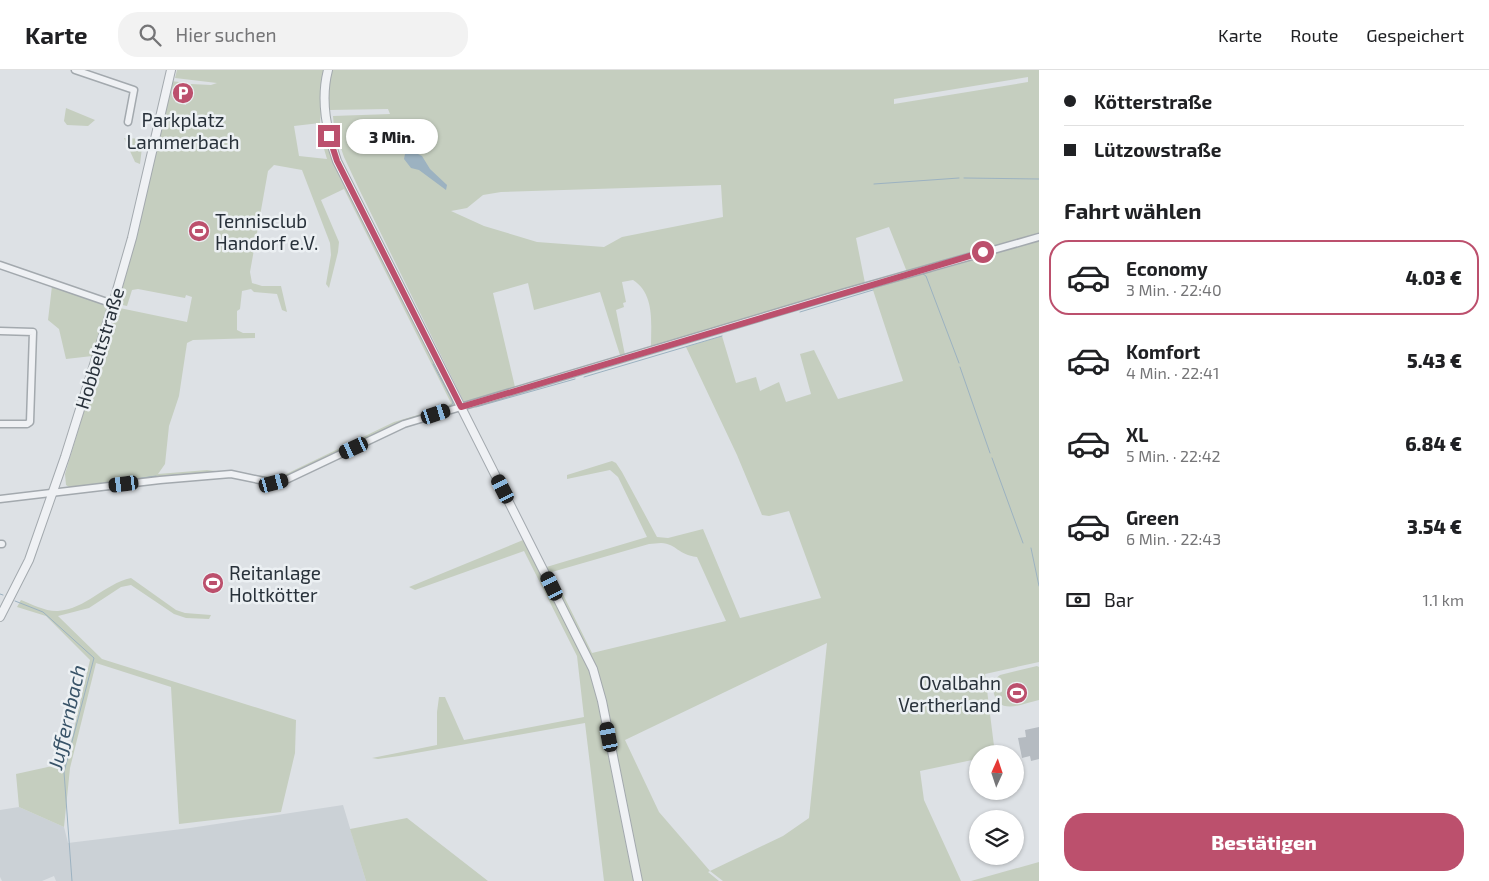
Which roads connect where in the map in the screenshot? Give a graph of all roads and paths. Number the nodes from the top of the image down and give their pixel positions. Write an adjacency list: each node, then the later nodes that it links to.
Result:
1 (75, 70): 4 (street)
2 (171, 70): 7 (street, Hobbeltstraße)
3 (328, 70): 9 (street)
4 (128, 122)
5 (1039, 237): 9 (street)
6 (0, 266): 7 (street)
7 (113, 304): 11 (street, Hobbeltstraße)
8 (0, 331): 10 (street)
9 (461, 407): 11 (street); 14 (street)
10 (0, 424)
11 (52, 494): 12 (street); 13 (street, Hobbeltstraße)
12 (0, 499)
13 (0, 618)
14 (638, 881)

